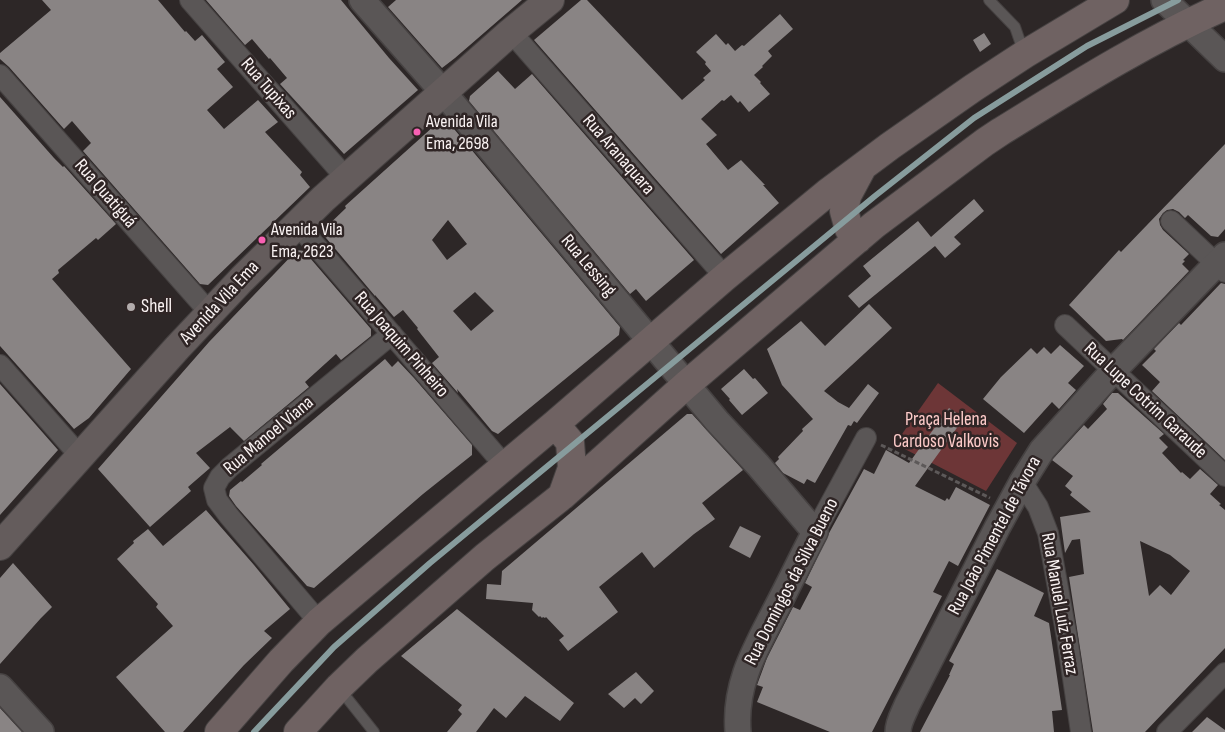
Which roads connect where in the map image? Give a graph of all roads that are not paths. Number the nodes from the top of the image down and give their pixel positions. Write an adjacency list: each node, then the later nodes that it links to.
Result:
1 (190, 0): 15 (street, Rua Tupixas)
2 (362, 0): 13 (street, Rua Lessing)
3 (550, 0): 9 (main road, Avenida Vila Ema)
4 (989, 0): 10 (lane)
5 (1115, 0): 10 (main road)
6 (1164, 0): 8 (street)
7 (1225, 6): 8 (main road)
8 (1188, 22): 11 (street); 18 (main road)
9 (511, 32): 13 (main road, Avenida Vila Ema); 20 (street, Rua Aranaquara)
10 (1025, 54): 14 (main road)
11 (1225, 59)
12 (0, 75): 21 (street, Rua Quatiguá)
13 (443, 92): 15 (main road, Avenida Vila Ema); 24 (street, Rua Lessing)
14 (864, 165): 18 (main road); 20 (main road)
15 (346, 178): 17 (main road, Avenida Vila Ema)
16 (1171, 222): 19 (street)
17 (297, 224): 21 (main road, Avenida Vila Ema); 23 (street, Rua Joaquim Pinheiro)
18 (858, 239): 27 (main road)
19 (1222, 263): 26 (street, Rua João Pimentel de Távora)
20 (725, 277): 24 (main road)
21 (210, 313): 30 (main road, Avenida Vila Ema)
22 (1065, 325): 26 (street, Rua Lupe Cotrim Garaude)
23 (392, 334): 31 (street, Rua Joaquim Pinheiro); 37 (street, Rua Manoel Viana)
24 (651, 342): 27 (street, Rua Lessing); 28 (main road)
25 (0, 365): 30 (street)
26 (1113, 371): 32 (street, Rua Lupe Cotrim Garaude); 33 (street, Rua João Pimentel de Távora)
27 (687, 384): 34 (main road); 35 (street, Rua Lessing)
28 (555, 424): 31 (main road); 34 (main road)
29 (866, 438): 35 (street, Rua Domingos da Silva Bueno)
30 (80, 456): 36 (main road, Avenida Vila Ema)
31 (504, 466): 37 (main road)
32 (1225, 476)
33 (1022, 482): 42 (street, Rua João Pimentel de Távora); 48 (street, Rua Manuel Luiz Ferraz)
34 (562, 496): 40 (main road)
35 (815, 532): 47 (street, Rua Domingos da Silva Bueno)
36 (0, 546)
37 (319, 622): 44 (main road)
38 (1225, 673): 41 (street)
39 (0, 686): 43 (street)
40 (338, 687): 45 (main road); 46 (lane)
41 (1218, 694): 49 (street)
42 (897, 731)
43 (41, 732)
44 (219, 732)
45 (298, 732)
46 (374, 732)
47 (738, 732)
48 (1081, 732)
49 (1167, 732)

